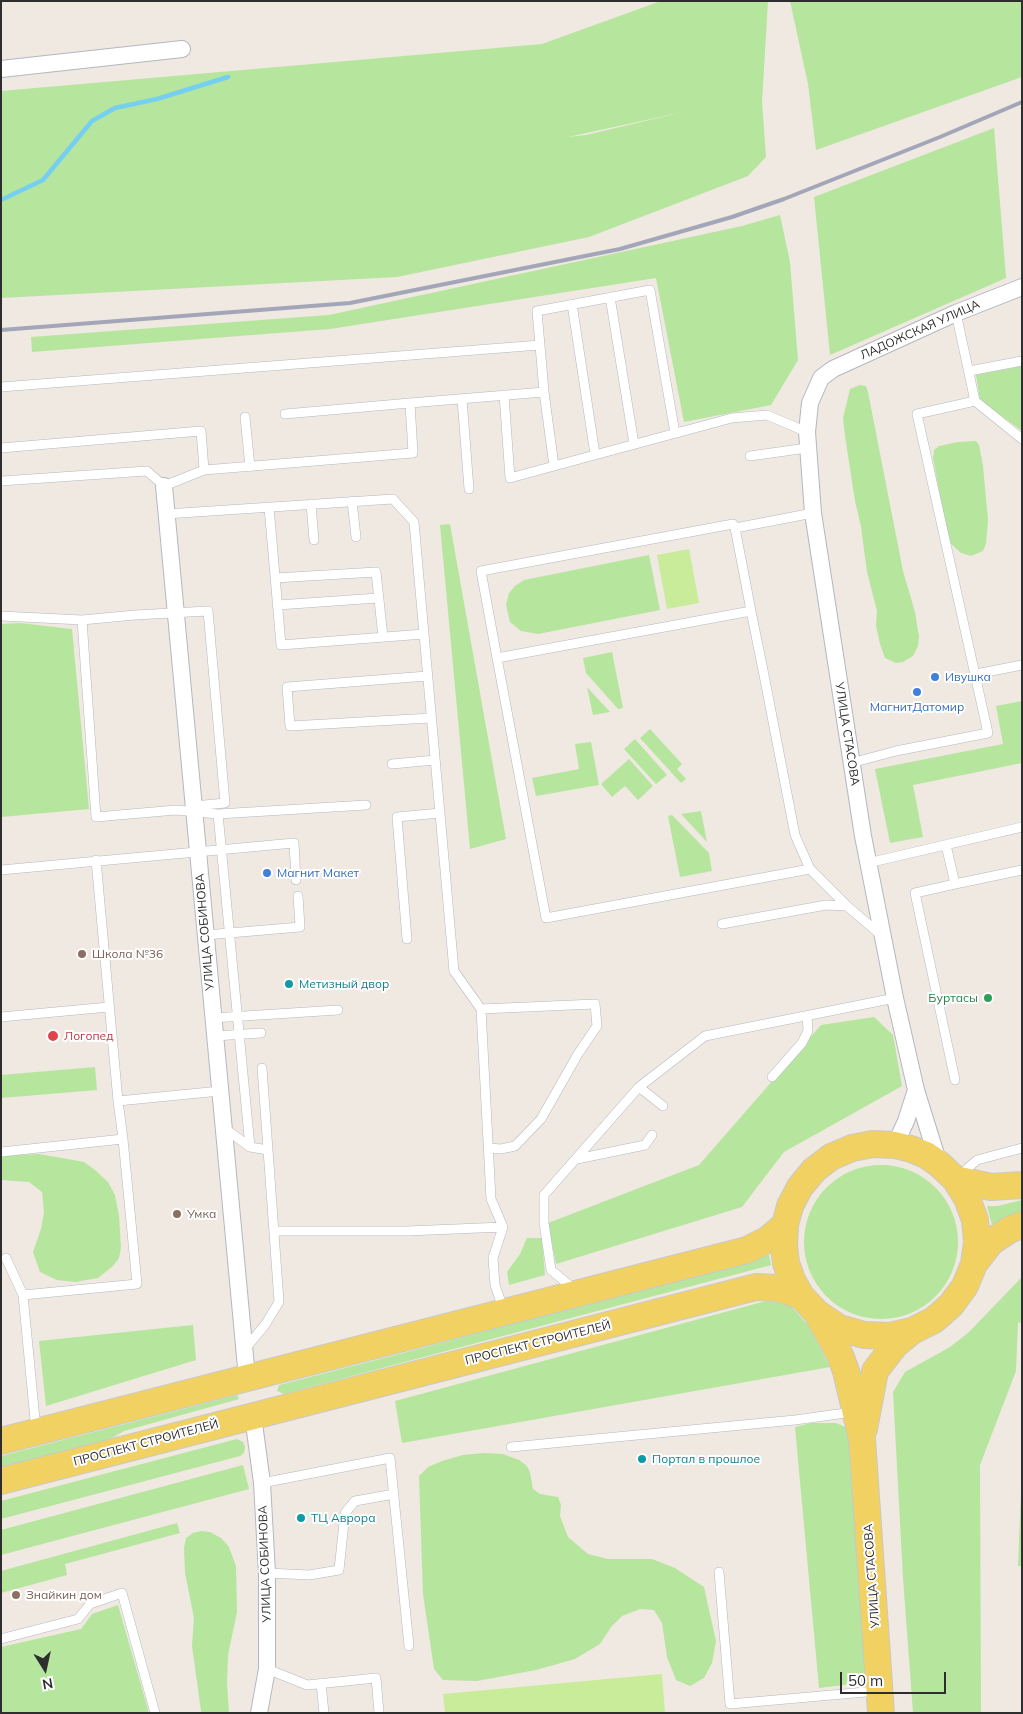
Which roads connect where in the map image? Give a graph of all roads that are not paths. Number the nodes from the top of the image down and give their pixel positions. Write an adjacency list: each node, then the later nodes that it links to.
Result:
1 (182, 50): 2 (street)
2 (1, 69)
3 (1022, 286): 6 (street, ЛАДОЖСКАЯ УЛИЦА)
4 (610, 297): 5 (lane); 19 (lane); 22 (lane)
5 (572, 304): 7 (lane); 24 (lane)
6 (956, 313): 9 (lane); 10 (street, ЛАДОЖСКАЯ УЛИЦА)
7 (540, 345): 11 (lane); 12 (lane)
8 (1022, 361): 9 (lane)
9 (969, 372): 15 (lane)
10 (821, 378): 21 (street, УЛИЦА СТАСОВА)
11 (1, 387)
12 (544, 392): 13 (lane); 26 (lane)
13 (504, 395): 14 (lane); 26 (lane)
14 (462, 399): 16 (lane); 31 (lane)
15 (975, 401): 20 (lane); 51 (lane)
16 (410, 404): 17 (lane); 27 (lane)
17 (285, 414)
18 (245, 417): 27 (lane)
19 (675, 433): 21 (lane); 22 (lane)
20 (1022, 439)
21 (807, 440): 25 (lane); 35 (street, УЛИЦА СТАСОВА)
22 (634, 444): 24 (lane)
23 (1, 448): 28 (lane)
24 (595, 454): 26 (lane)
25 (750, 456)
26 (554, 466)
27 (250, 467): 28 (lane)
28 (204, 470): 30 (lane)
29 (1, 481): 30 (lane)
30 (164, 486): 36 (street, УЛИЦА СОБИНОВА)
31 (469, 489)
32 (352, 501): 33 (lane); 38 (lane); 47 (lane)
33 (311, 504): 34 (lane); 39 (lane)
34 (269, 507): 36 (lane); 40 (lane)
35 (813, 513): 37 (lane); 55 (street, УЛИЦА СТАСОВА)
36 (166, 514): 44 (street, УЛИЦА СОБИНОВА)
37 (735, 528): 43 (lane); 49 (lane)
38 (356, 537)
39 (314, 540)
40 (275, 578): 41 (lane); 42 (lane)
41 (378, 598): 42 (lane); 48 (lane)
42 (278, 605): 48 (lane)
43 (751, 611): 49 (lane); 67 (lane)
44 (176, 613): 46 (lane); 58 (street, УЛИЦА СОБИНОВА); 58 (lane)
45 (1, 616): 46 (lane)
46 (82, 620): 58 (lane)
47 (424, 634): 48 (lane); 52 (lane)
48 (382, 637)
49 (498, 658): 67 (lane)
50 (1022, 665): 51 (lane)
51 (976, 674): 55 (lane)
52 (427, 676): 53 (lane); 53 (lane)
53 (431, 718): 54 (lane)
54 (435, 760): 56 (lane); 59 (lane)
55 (851, 763): 66 (street, УЛИЦА СТАСОВА)
56 (392, 764)
57 (366, 805): 60 (lane)
58 (194, 808): 60 (lane); 64 (street, УЛИЦА СОБИНОВА)
59 (440, 813): 78 (lane); 81 (lane)
60 (218, 814): 63 (lane)
61 (1022, 827): 62 (lane)
62 (946, 845): 66 (lane); 71 (lane)
63 (222, 849): 64 (lane); 70 (lane); 75 (lane)
64 (198, 851): 65 (lane); 76 (street, УЛИЦА СОБИНОВА)
65 (96, 860): 68 (lane); 80 (lane)
66 (868, 863): 77 (street, УЛИЦА СТАСОВА)
67 (810, 869): 73 (lane)
68 (1, 870)
69 (1022, 870): 71 (lane)
70 (296, 880)
71 (955, 884): 92 (lane)
72 (298, 896): 75 (lane)
73 (847, 906): 74 (lane); 77 (lane)
74 (722, 924)
75 (229, 933): 76 (lane); 83 (lane)
76 (206, 936): 86 (street, УЛИЦА СОБИНОВА)
77 (883, 937): 79 (street, УЛИЦА СТАСОВА)
78 (407, 939)
79 (895, 998): 84 (lane); 94 (street, УЛИЦА СТАСОВА)
80 (109, 1007): 85 (lane); 96 (lane)
81 (481, 1009): 103 (lane); 103 (lane)
82 (338, 1010): 83 (lane)
83 (236, 1015): 86 (lane); 88 (lane)
84 (806, 1016): 91 (lane); 93 (lane)
85 (1, 1017)
86 (213, 1018): 89 (street, УЛИЦА СОБИНОВА)
87 (260, 1033): 88 (lane)
88 (238, 1034): 89 (lane); 102 (lane)
89 (215, 1036): 95 (street, УЛИЦА СОБИНОВА)
90 (262, 1068): 105 (lane)
91 (772, 1077)
92 (955, 1080)
93 (639, 1087): 97 (lane); 107 (lane)
94 (916, 1090): 101 (street, УЛИЦА СТАСОВА); 108 (street, УЛИЦА СТАСОВА)
95 (220, 1091): 96 (lane); 98 (street, УЛИЦА СОБИНОВА)
96 (118, 1101): 100 (lane)
97 (663, 1106)
98 (224, 1128): 102 (lane); 121 (street, УЛИЦА СОБИНОВА)
99 (652, 1135): 107 (lane)
100 (123, 1139): 106 (lane); 117 (lane)
101 (895, 1145): 108 (main road); 110 (main road)
102 (250, 1147): 105 (lane)
103 (489, 1148): 112 (lane)
104 (1022, 1148): 108 (lane)
105 (268, 1150): 113 (lane)
106 (1, 1152)
107 (576, 1159): 116 (lane)
108 (947, 1172): 109 (main road); 115 (main road)
109 (1022, 1184)
110 (784, 1225): 116 (main road); 118 (main road, УЛИЦА СТАСОВА)
111 (1022, 1225): 115 (main road, ПРОСПЕКТ СТРОИТЕЛЕЙ)
112 (503, 1227): 113 (lane); 119 (lane)
113 (274, 1231): 121 (lane)
114 (6, 1258): 117 (lane)
115 (974, 1264): 120 (main road, ПРОСПЕКТ СТРОИТЕЛЕЙ)
116 (578, 1292): 119 (main road)
117 (23, 1295): 125 (lane)
118 (809, 1305): 120 (main road, ПРОСПЕКТ СТРОИТЕЛЕЙ); 123 (main road, УЛИЦА СТАСОВА); 124 (main road, ПРОСПЕКТ СТРОИТЕЛЕЙ)
119 (504, 1312): 122 (main road)
120 (912, 1331): 126 (main road, УЛИЦА СТАСОВА)
121 (244, 1350): 122 (street, УЛИЦА СОБИНОВА)
122 (247, 1378): 124 (main road); 125 (main road)
123 (856, 1411): 126 (main road, УЛИЦА СТАСОВА); 128 (lane)
124 (253, 1416): 129 (main road, ПРОСПЕКТ СТРОИТЕЛЕЙ); 130 (street, УЛИЦА СОБИНОВА)
125 (36, 1432): 127 (main road)
126 (862, 1439): 138 (main road, УЛИЦА СТАСОВА)
127 (1, 1441)
128 (510, 1447)
129 (1, 1481)
130 (262, 1483): 131 (lane); 133 (street, УЛИЦА СОБИНОВА)
131 (394, 1494): 133 (lane); 135 (lane)
132 (719, 1572): 138 (lane)
133 (267, 1573): 136 (street, УЛИЦА СОБИНОВА)
134 (1, 1639): 139 (lane)
135 (409, 1646)
136 (267, 1669): 137 (lane); 140 (street, УЛИЦА СОБИНОВА)
137 (321, 1684): 141 (lane); 142 (lane)
138 (880, 1702)
139 (155, 1713)
140 (259, 1713)
141 (324, 1713)
142 (379, 1713)

